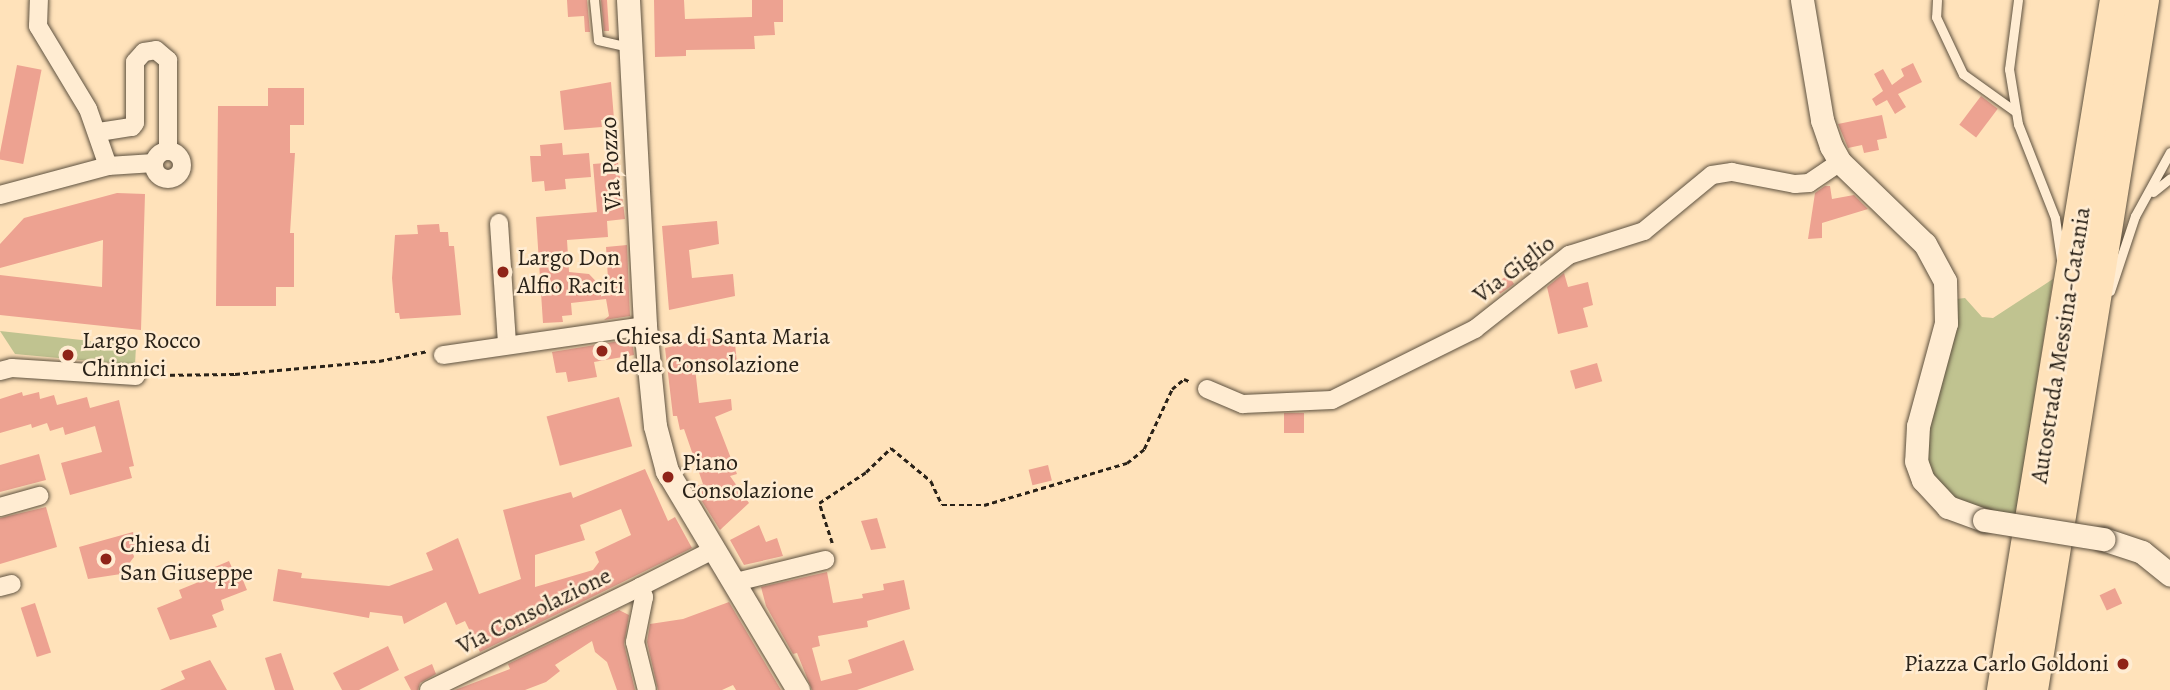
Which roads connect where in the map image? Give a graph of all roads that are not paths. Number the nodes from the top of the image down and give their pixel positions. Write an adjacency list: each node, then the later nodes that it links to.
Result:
1 (39, 0): 11 (street)
2 (594, 0): 9 (lane)
3 (628, 0): 9 (street, Via Pozzo)
4 (1802, 0): 14 (street)
5 (1937, 0): 10 (lane)
6 (2018, 0): 10 (lane)
7 (2116, 0): 35 (highway, Autostrada Messina-Catania)
8 (2143, 0): 25 (highway, Autostrada Messina-Catania)
9 (631, 48): 21 (street, Via Pozzo)
10 (2016, 112): 35 (lane)
11 (99, 132): 12 (street); 16 (street)
12 (168, 150): 15 (street); 15 (street)
13 (2170, 152): 19 (lane)
14 (1840, 162): 27 (street, Via Giglio); 32 (street, bridge)
15 (154, 163): 16 (street)
16 (108, 166): 18 (street)
17 (2170, 178): 19 (lane)
18 (0, 195)
19 (2149, 195): 25 (lane)
20 (499, 223): 22 (street)
21 (645, 326): 22 (street); 30 (street, Via Pozzo)
22 (508, 345): 23 (street)
23 (443, 355)
24 (0, 371): 26 (street)
25 (2084, 375): 40 (highway, Autostrada Messina-Catania)
26 (136, 376)
27 (1207, 389)
28 (39, 496): 29 (street)
29 (0, 507)
30 (715, 549): 33 (street, Via Pozzo); 34 (street)
31 (825, 560): 33 (street)
32 (2170, 575)
33 (736, 582): 38 (street, Via Pozzo)
34 (639, 587): 36 (street, Via Consolazione); 37 (street, Via Consolazione)
35 (2013, 632): 39 (highway, Autostrada Messina-Catania)
36 (429, 690)
37 (647, 690)
38 (798, 690)
39 (2003, 690)
40 (2032, 690)

